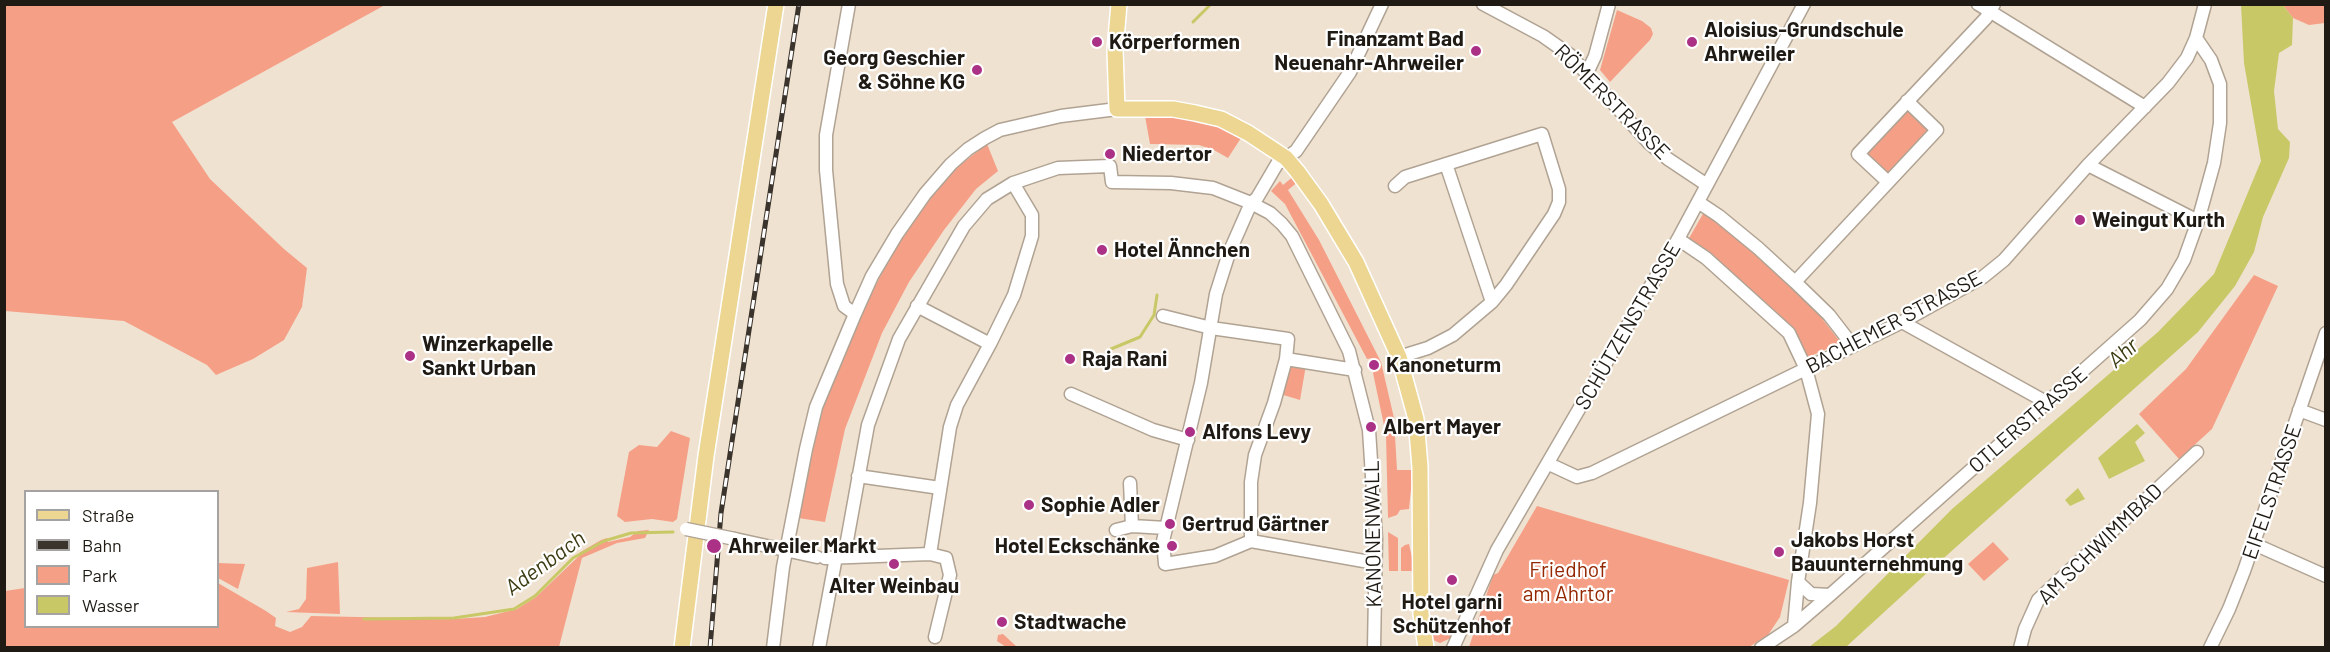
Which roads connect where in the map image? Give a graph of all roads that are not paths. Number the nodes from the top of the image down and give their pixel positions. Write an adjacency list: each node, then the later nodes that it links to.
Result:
1 (776, 4): 66 (main road)
2 (849, 4): 30 (street)
3 (1119, 4): 15 (main road)
4 (1382, 4): 16 (street)
5 (1483, 4): 12 (street, RÖMERSTRASSE)
6 (1609, 4): 12 (street)
7 (1804, 4): 21 (street, SCHÜTZENSTRASSE)
8 (1978, 4): 10 (street)
9 (2205, 4): 11 (street, BACHEMER STRASSE)
10 (1992, 8): 13 (street); 14 (street)
11 (2196, 38): 14 (street, BACHEMER STRASSE); 25 (street, OTLERSTRASSE)
12 (1587, 73): 21 (street, RÖMERSTRASSE)
13 (1907, 101): 19 (street); 19 (street)
14 (2145, 107): 18 (street, BACHEMER STRASSE)
15 (1117, 109): 16 (main road); 30 (street)
16 (1286, 159): 23 (street); 37 (main road)
17 (1446, 164): 22 (street); 28 (street); 28 (street)
18 (2088, 165): 25 (street); 32 (street, BACHEMER STRASSE)
19 (1888, 182): 27 (street)
20 (1013, 183): 23 (street, KANONENWALL); 29 (street); 35 (street)
21 (1707, 185): 24 (street, SCHÜTZENSTRASSE)
22 (1395, 186)
23 (1251, 202): 33 (street); 40 (street, KANONENWALL)
24 (1698, 202): 26 (street, SCHÜTZENSTRASSE); 27 (street)
25 (2198, 221): 42 (street, OTLERSTRASSE)
26 (1678, 238): 39 (street); 47 (street, SCHÜTZENSTRASSE)
27 (1795, 282): 36 (street)
28 (1492, 302): 37 (street)
29 (917, 306): 35 (street); 48 (street)
30 (855, 314): 57 (street)
31 (1163, 316): 33 (street)
32 (1902, 322): 36 (street, BACHEMER STRASSE); 42 (street)
33 (1211, 328): 38 (street); 45 (street)
34 (2325, 333): 43 (street, EIFELSTRASSE)
35 (990, 344): 50 (street)
36 (1852, 346): 39 (street, BACHEMER STRASSE)
37 (1399, 357): 70 (main road)
38 (1286, 359): 40 (street); 55 (street)
39 (1806, 369): 47 (street, BACHEMER STRASSE); 62 (street)
40 (1355, 370): 60 (street, KANONENWALL)
41 (1071, 394): 45 (street)
42 (2046, 402): 63 (street, OTLERSTRASSE)
43 (2300, 410): 44 (street); 56 (street, EIFELSTRASSE)
44 (2325, 420)
45 (1188, 440): 52 (street)
46 (2197, 452): 73 (street, AM SCHWIMMBAD)
47 (1549, 464): 71 (street, SCHÜTZENSTRASSE)
48 (858, 476): 50 (street); 59 (street)
49 (1130, 483): 51 (street)
50 (940, 489): 58 (street)
51 (1132, 526): 52 (street); 54 (street)
52 (1166, 528): 55 (street)
53 (683, 529): 57 (street, bridge)
54 (1116, 530)
55 (1251, 541): 60 (street)
56 (2254, 544): 61 (street); 74 (street, EIFELSTRASSE)
57 (787, 550): 59 (street); 67 (street)
58 (930, 554): 59 (street); 65 (street)
59 (831, 557): 68 (street)
60 (1375, 563): 69 (street, KANONENWALL)
61 (2325, 576)
62 (1798, 582): 63 (street); 64 (street)
63 (1830, 596): 64 (street, OTLERSTRASSE)
64 (1794, 626): 72 (street, OTLERSTRASSE)
65 (935, 637)
66 (682, 648)
67 (773, 648)
68 (819, 648)
69 (1374, 648)
70 (1426, 648)
71 (1454, 648)
72 (1761, 648)
73 (2020, 648)
74 (2210, 648)

